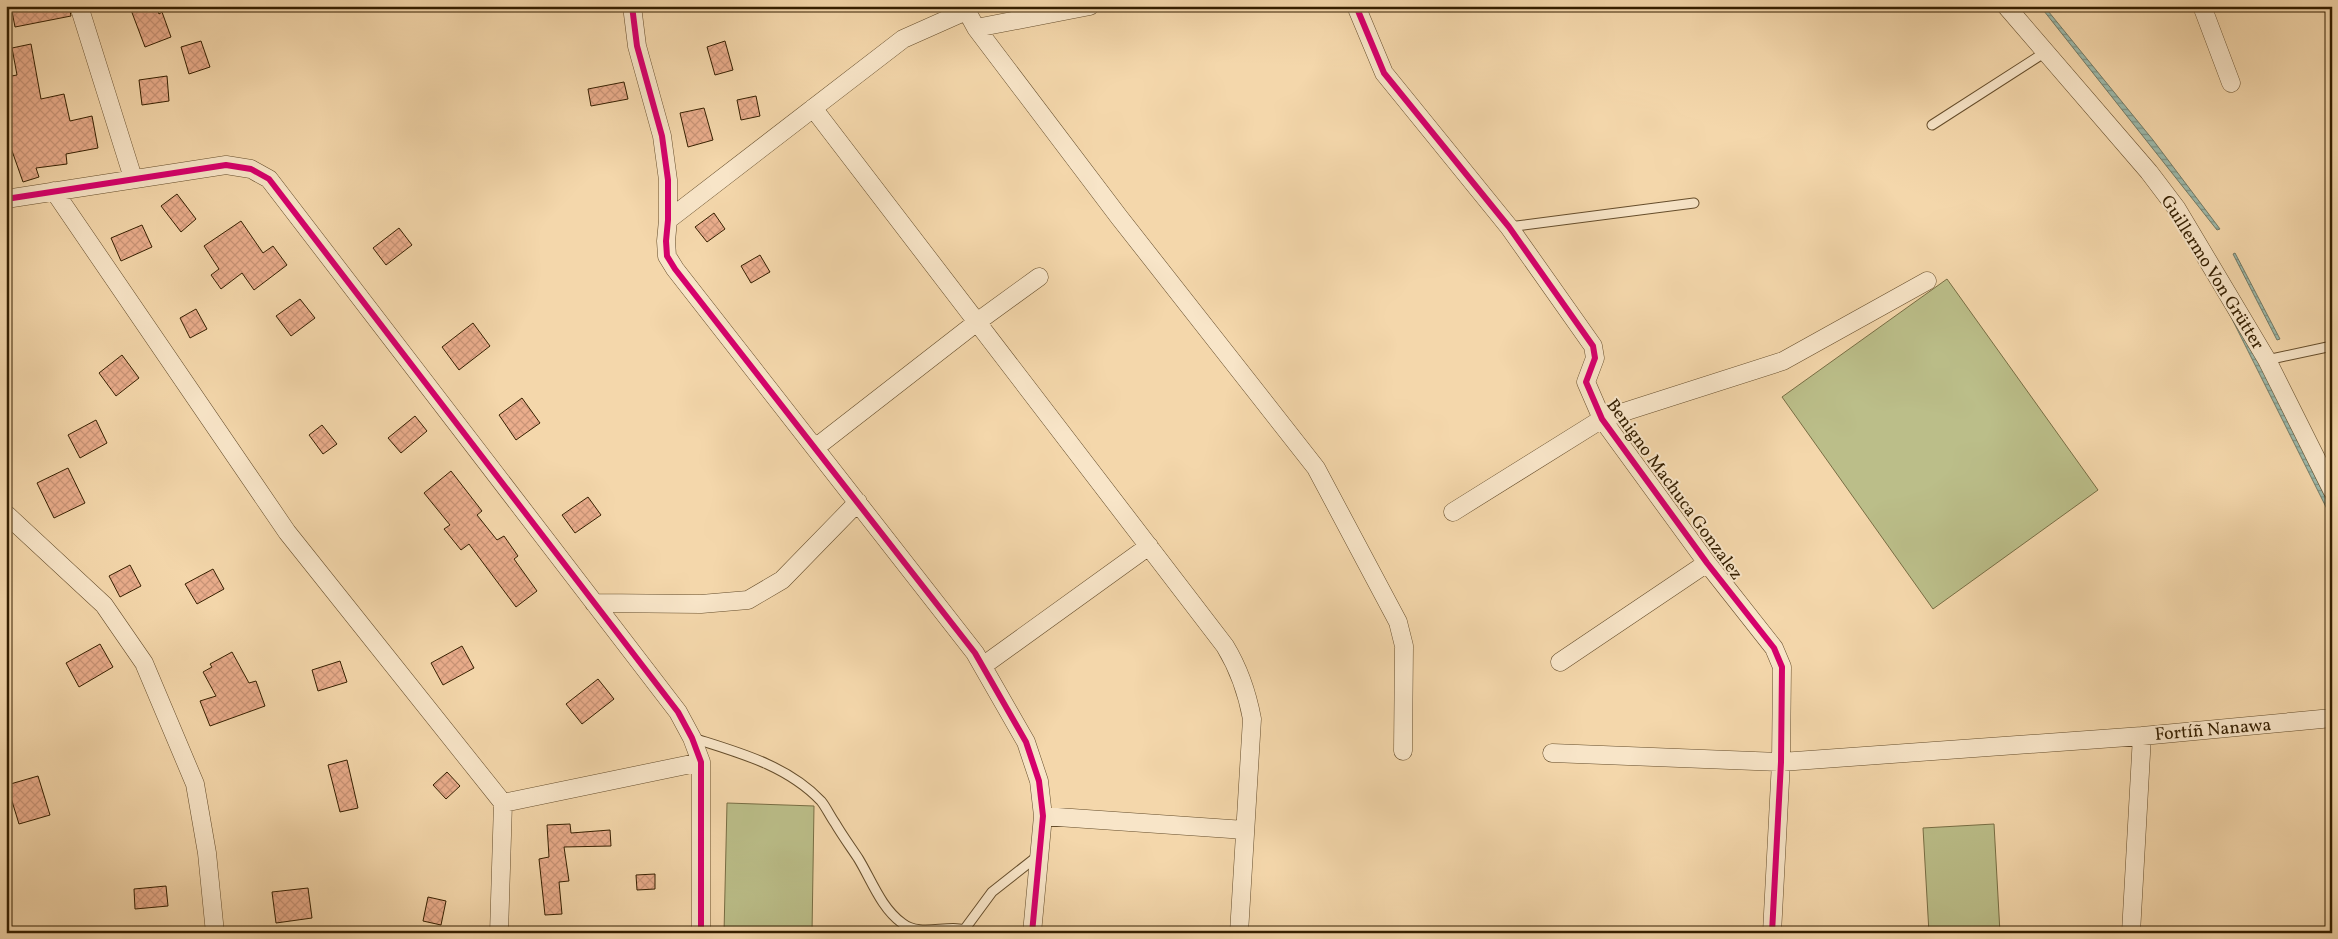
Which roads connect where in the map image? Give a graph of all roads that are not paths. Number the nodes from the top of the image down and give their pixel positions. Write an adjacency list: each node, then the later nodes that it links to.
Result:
1 (79, 6): 13 (street)
2 (632, 6): 17 (street)
3 (1090, 6): 8 (street)
4 (1356, 6): 18 (street, Benigno Machuca Gonzalez)
5 (2006, 6): 9 (street, Guillermo Von Grütter)
6 (2202, 6): 10 (street)
7 (965, 8): 8 (street); 11 (street)
8 (976, 28): 38 (street)
9 (2044, 53): 12 (lane); 23 (street, Guillermo Von Grütter)
10 (2231, 83)
11 (813, 108): 17 (street); 21 (street)
12 (1932, 125)
13 (133, 178): 14 (street); 32 (street)
14 (54, 191): 15 (street); 42 (street)
15 (6, 199)
16 (1694, 203): 18 (lane)
17 (668, 220): 25 (street)
18 (1509, 227): 24 (street, Benigno Machuca Gonzalez)
19 (1039, 277): 21 (street)
20 (1927, 281): 24 (street)
21 (977, 322): 25 (street); 30 (street)
22 (2332, 346): 23 (lane)
23 (2267, 360): 26 (street, Guillermo Von Grütter)
24 (1602, 419): 28 (street); 31 (street, Benigno Machuca Gonzalez)
25 (815, 448): 27 (street)
26 (2332, 490)
27 (858, 502): 32 (street); 34 (street)
28 (1453, 512)
29 (6, 514): 47 (street)
30 (1149, 546): 34 (street); 44 (street)
31 (1707, 563): 33 (street); 41 (street, Benigno Machuca Gonzalez)
32 (594, 603): 37 (street)
33 (1560, 662)
34 (984, 665): 43 (street)
35 (2332, 718): 36 (street, Fortíñ Nanawa)
36 (2142, 736): 41 (street); 53 (street, Fortíñ Nanawa)
37 (692, 738): 40 (street); 46 (lane)
38 (1403, 751)
39 (1552, 753): 41 (street)
40 (701, 762): 42 (street); 49 (street)
41 (1781, 762): 52 (street, Benigno Machuca Gonzalez)
42 (503, 803): 48 (street)
43 (1043, 816): 44 (street); 45 (street)
44 (1244, 830): 51 (street)
45 (1040, 855): 46 (lane); 50 (street)
46 (968, 932)
47 (215, 933)
48 (500, 933)
49 (701, 933)
50 (1032, 933)
51 (1239, 933)
52 (1772, 933)
53 (2131, 933)

